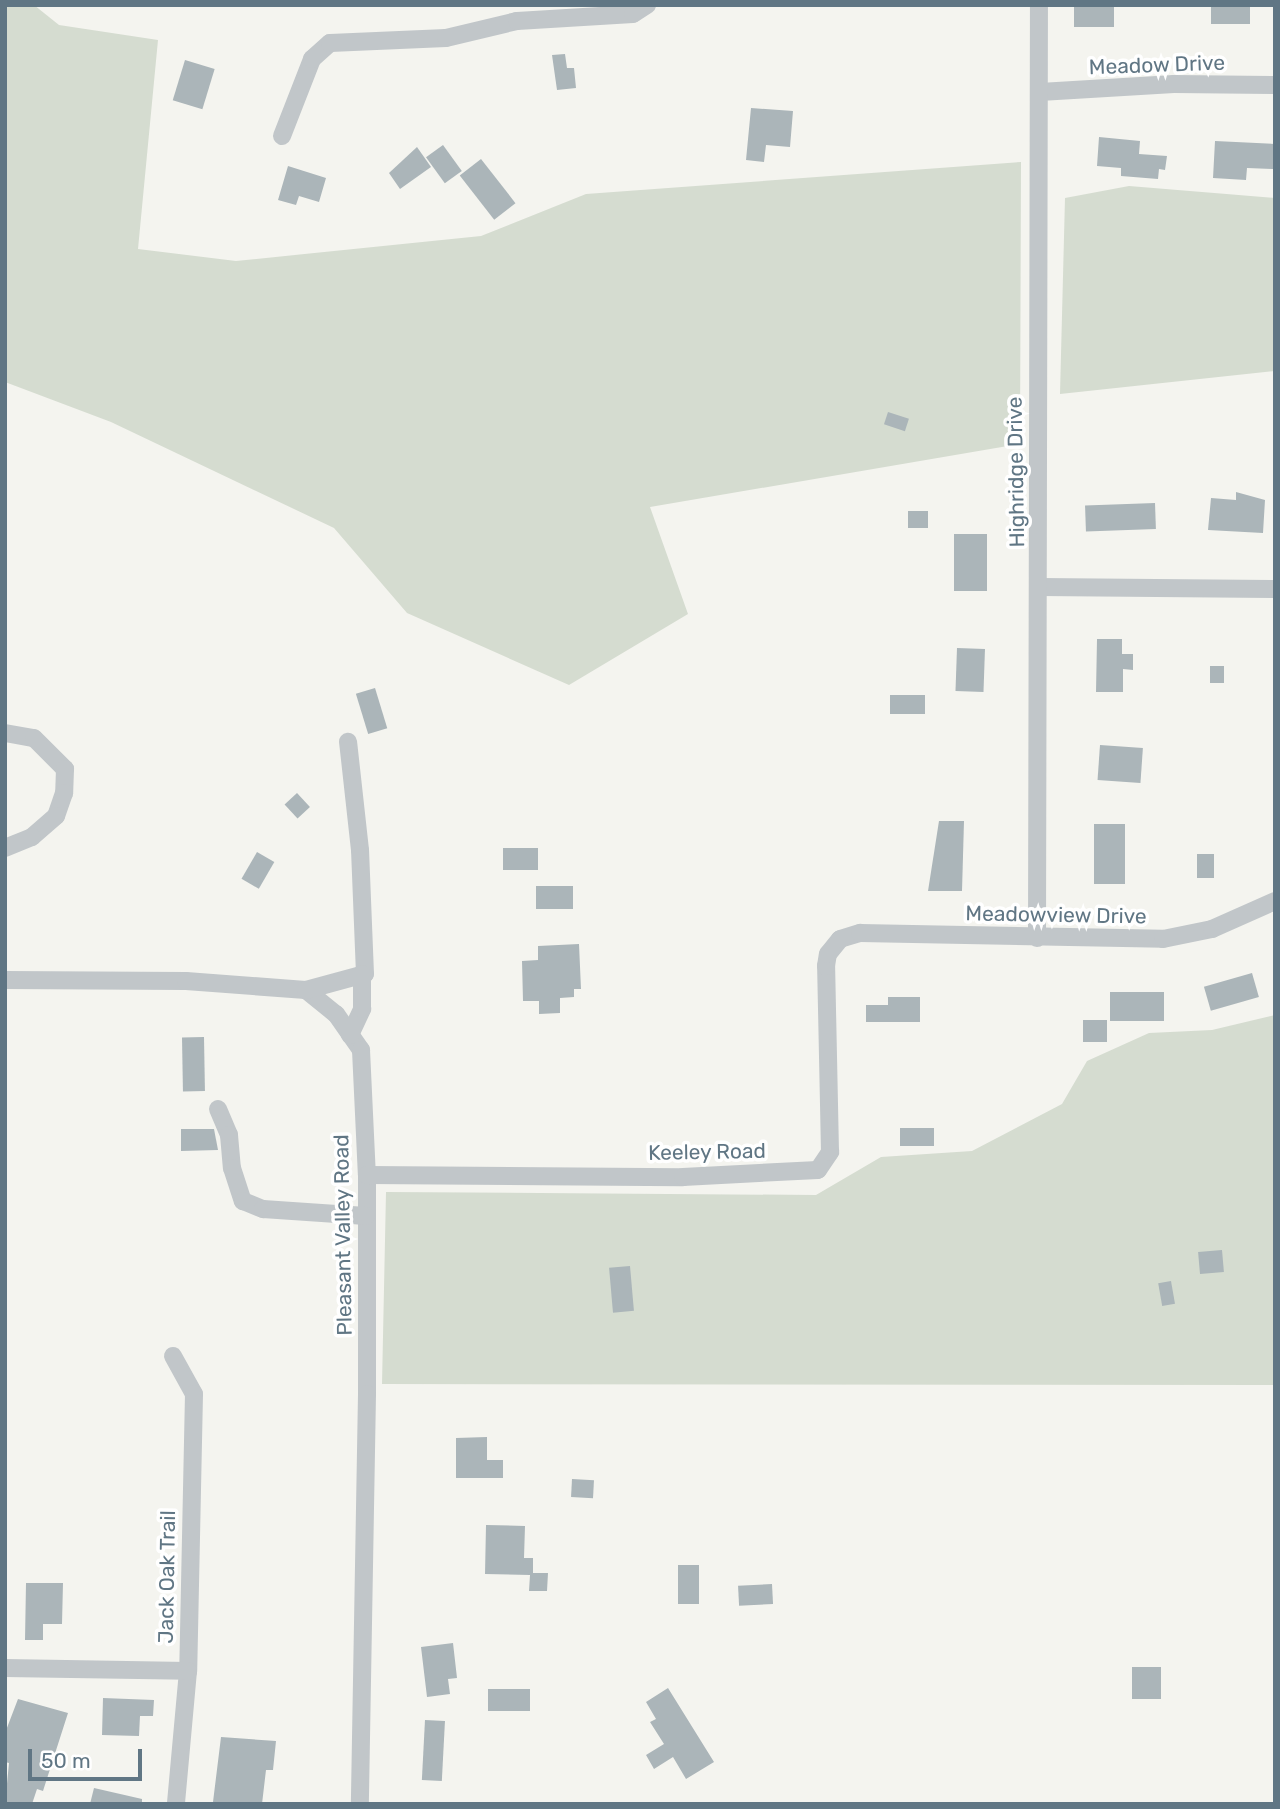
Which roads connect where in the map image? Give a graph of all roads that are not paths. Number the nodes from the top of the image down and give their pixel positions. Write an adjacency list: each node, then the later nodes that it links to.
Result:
1 (647, 5): 5 (street)
2 (1039, 5): 4 (street, Highridge Drive)
3 (1275, 85): 4 (street, Meadow Drive)
4 (1040, 92): 6 (street, Highridge Drive)
5 (282, 136)
6 (1040, 587): 7 (street); 12 (street, Highridge Drive)
7 (1275, 589)
8 (5, 733): 10 (street)
9 (348, 743): 14 (street)
10 (5, 848)
11 (1275, 901): 12 (street, Meadowview Drive)
12 (1037, 938): 13 (street, Meadowview Drive)
13 (833, 946): 19 (street, Keeley Road)
14 (362, 974): 16 (street); 17 (street)
15 (5, 980): 16 (street)
16 (306, 990): 17 (street, Pleasant Valley Road)
17 (350, 1035): 19 (street, Pleasant Valley Road)
18 (218, 1109): 20 (street)
19 (367, 1175): 20 (street, Pleasant Valley Road)
20 (366, 1216): 25 (street, Pleasant Valley Road)
21 (173, 1356): 23 (street, Jack Oak Trail)
22 (5, 1668): 23 (street)
23 (188, 1671): 24 (street, Jack Oak Trail)
24 (176, 1804)
25 (360, 1804)

